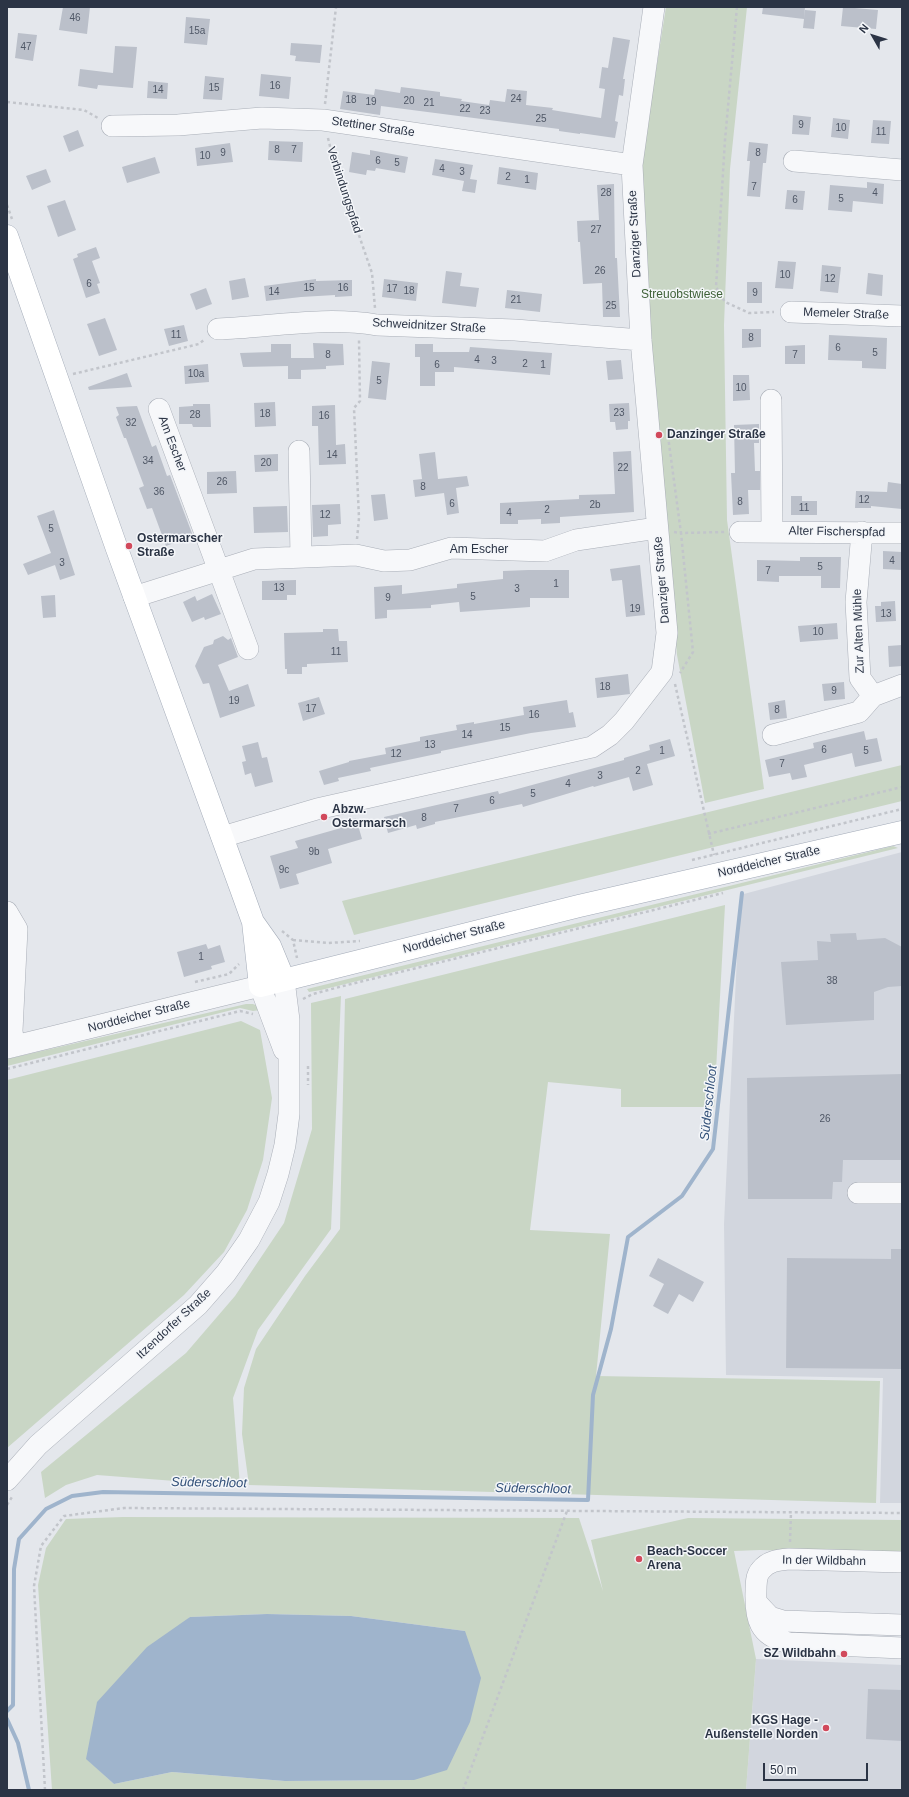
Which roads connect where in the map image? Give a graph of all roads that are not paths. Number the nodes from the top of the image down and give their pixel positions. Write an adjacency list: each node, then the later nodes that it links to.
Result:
1 (654, 7): 4 (street, Danziger Straße)
2 (112, 126): 4 (street, Stettiner Straße)
3 (794, 161): 5 (street)
4 (632, 165): 10 (street, Danziger Straße)
5 (902, 170)
6 (7, 236): 21 (main road)
7 (791, 312): 8 (street, Memeler Straße)
8 (902, 316)
9 (218, 328): 10 (street, Schweidnitzer Straße)
10 (641, 340): 14 (street, Danziger Straße)
11 (771, 400): 15 (street, Alter Fischerspfad)
12 (159, 409): 20 (street, Am Escher)
13 (299, 451): 19 (street)
14 (657, 528): 19 (street, Am Escher); 27 (street, Danziger Straße)
15 (772, 531): 16 (street, Alter Fischerspfad); 17 (street, Alter Fischerspfad)
16 (730, 532)
17 (862, 532): 18 (street, Alter Fischerspfad); 24 (street, Zur Alten Mühle)
18 (902, 534)
19 (301, 557): 20 (street, Am Escher)
20 (220, 569): 21 (street, Am Escher); 22 (street, Am Escher)
21 (134, 597): 27 (main road)
22 (248, 649)
23 (902, 685): 24 (street)
24 (874, 696): 25 (street)
25 (773, 734)
26 (902, 832): 30 (main road, Norddeicher Straße)
27 (222, 838): 29 (main road)
28 (7, 912): 32 (street)
29 (253, 922): 30 (main road); 31 (main road)
30 (284, 980): 31 (main road, Norddeicher Straße); 33 (street, Itzendorfer Straße)
31 (260, 986): 32 (street, Norddeicher Straße); 33 (street, Itzendorfer Straße)
32 (10, 1047)
33 (289, 1060): 36 (street, Itzendorfer Straße)
34 (858, 1193): 35 (street)
35 (902, 1193)
36 (7, 1480)
37 (902, 1562): 38 (street, In der Wildbahn)
38 (756, 1602): 39 (street); 40 (street, In der Wildbahn)
39 (902, 1625)
40 (902, 1648)

